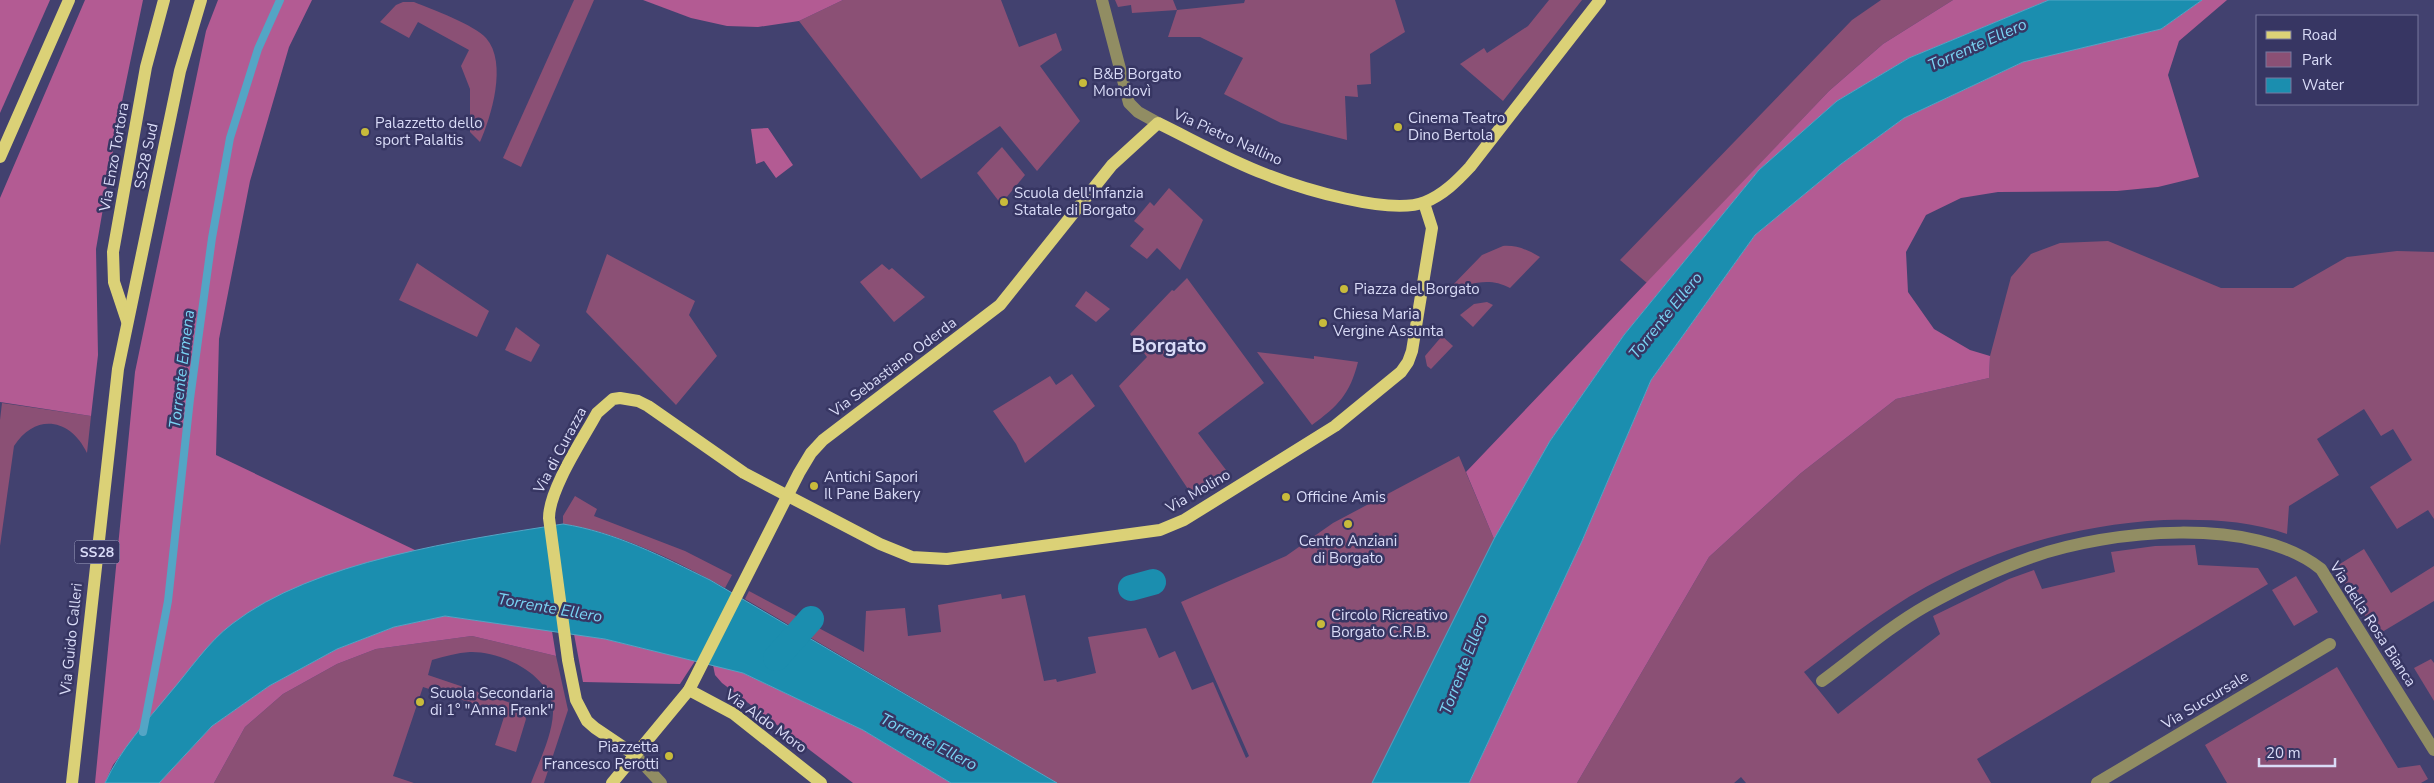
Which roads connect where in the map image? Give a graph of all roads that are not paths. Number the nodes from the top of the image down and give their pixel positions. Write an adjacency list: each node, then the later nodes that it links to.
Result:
1 (69, 0): 7 (main road)
2 (164, 0): 9 (main road, Via Enzo Tortora)
3 (200, 0): 9 (main road, SS28 Sud / SS28)
4 (1102, 0): 6 (street, Via Pietro Nallino)
5 (1600, 0): 8 (main road)
6 (1158, 123): 8 (main road, Via Pietro Nallino); 10 (main road, Via Sebastiano Oderda)
7 (0, 157)
8 (1424, 203): 10 (main road, Via Molino)
9 (127, 321): 16 (main road, Via Guido Calleri / SS28)
10 (787, 495): 13 (main road, Via Sebastiano Oderda); 15 (main road, Via di Curazza)
11 (2330, 644): 20 (street, Via Succursale)
12 (1822, 681): 14 (street, Via della Rosa Bianca)
13 (689, 690): 15 (main road, Via Sebastiano Oderda); 19 (main road, Via Aldo Moro)
14 (2434, 750)
15 (635, 755): 17 (main road, Via Sebastiano Oderda); 18 (street)
16 (72, 783)
17 (612, 783)
18 (661, 783)
19 (821, 783)
20 (2097, 783)

